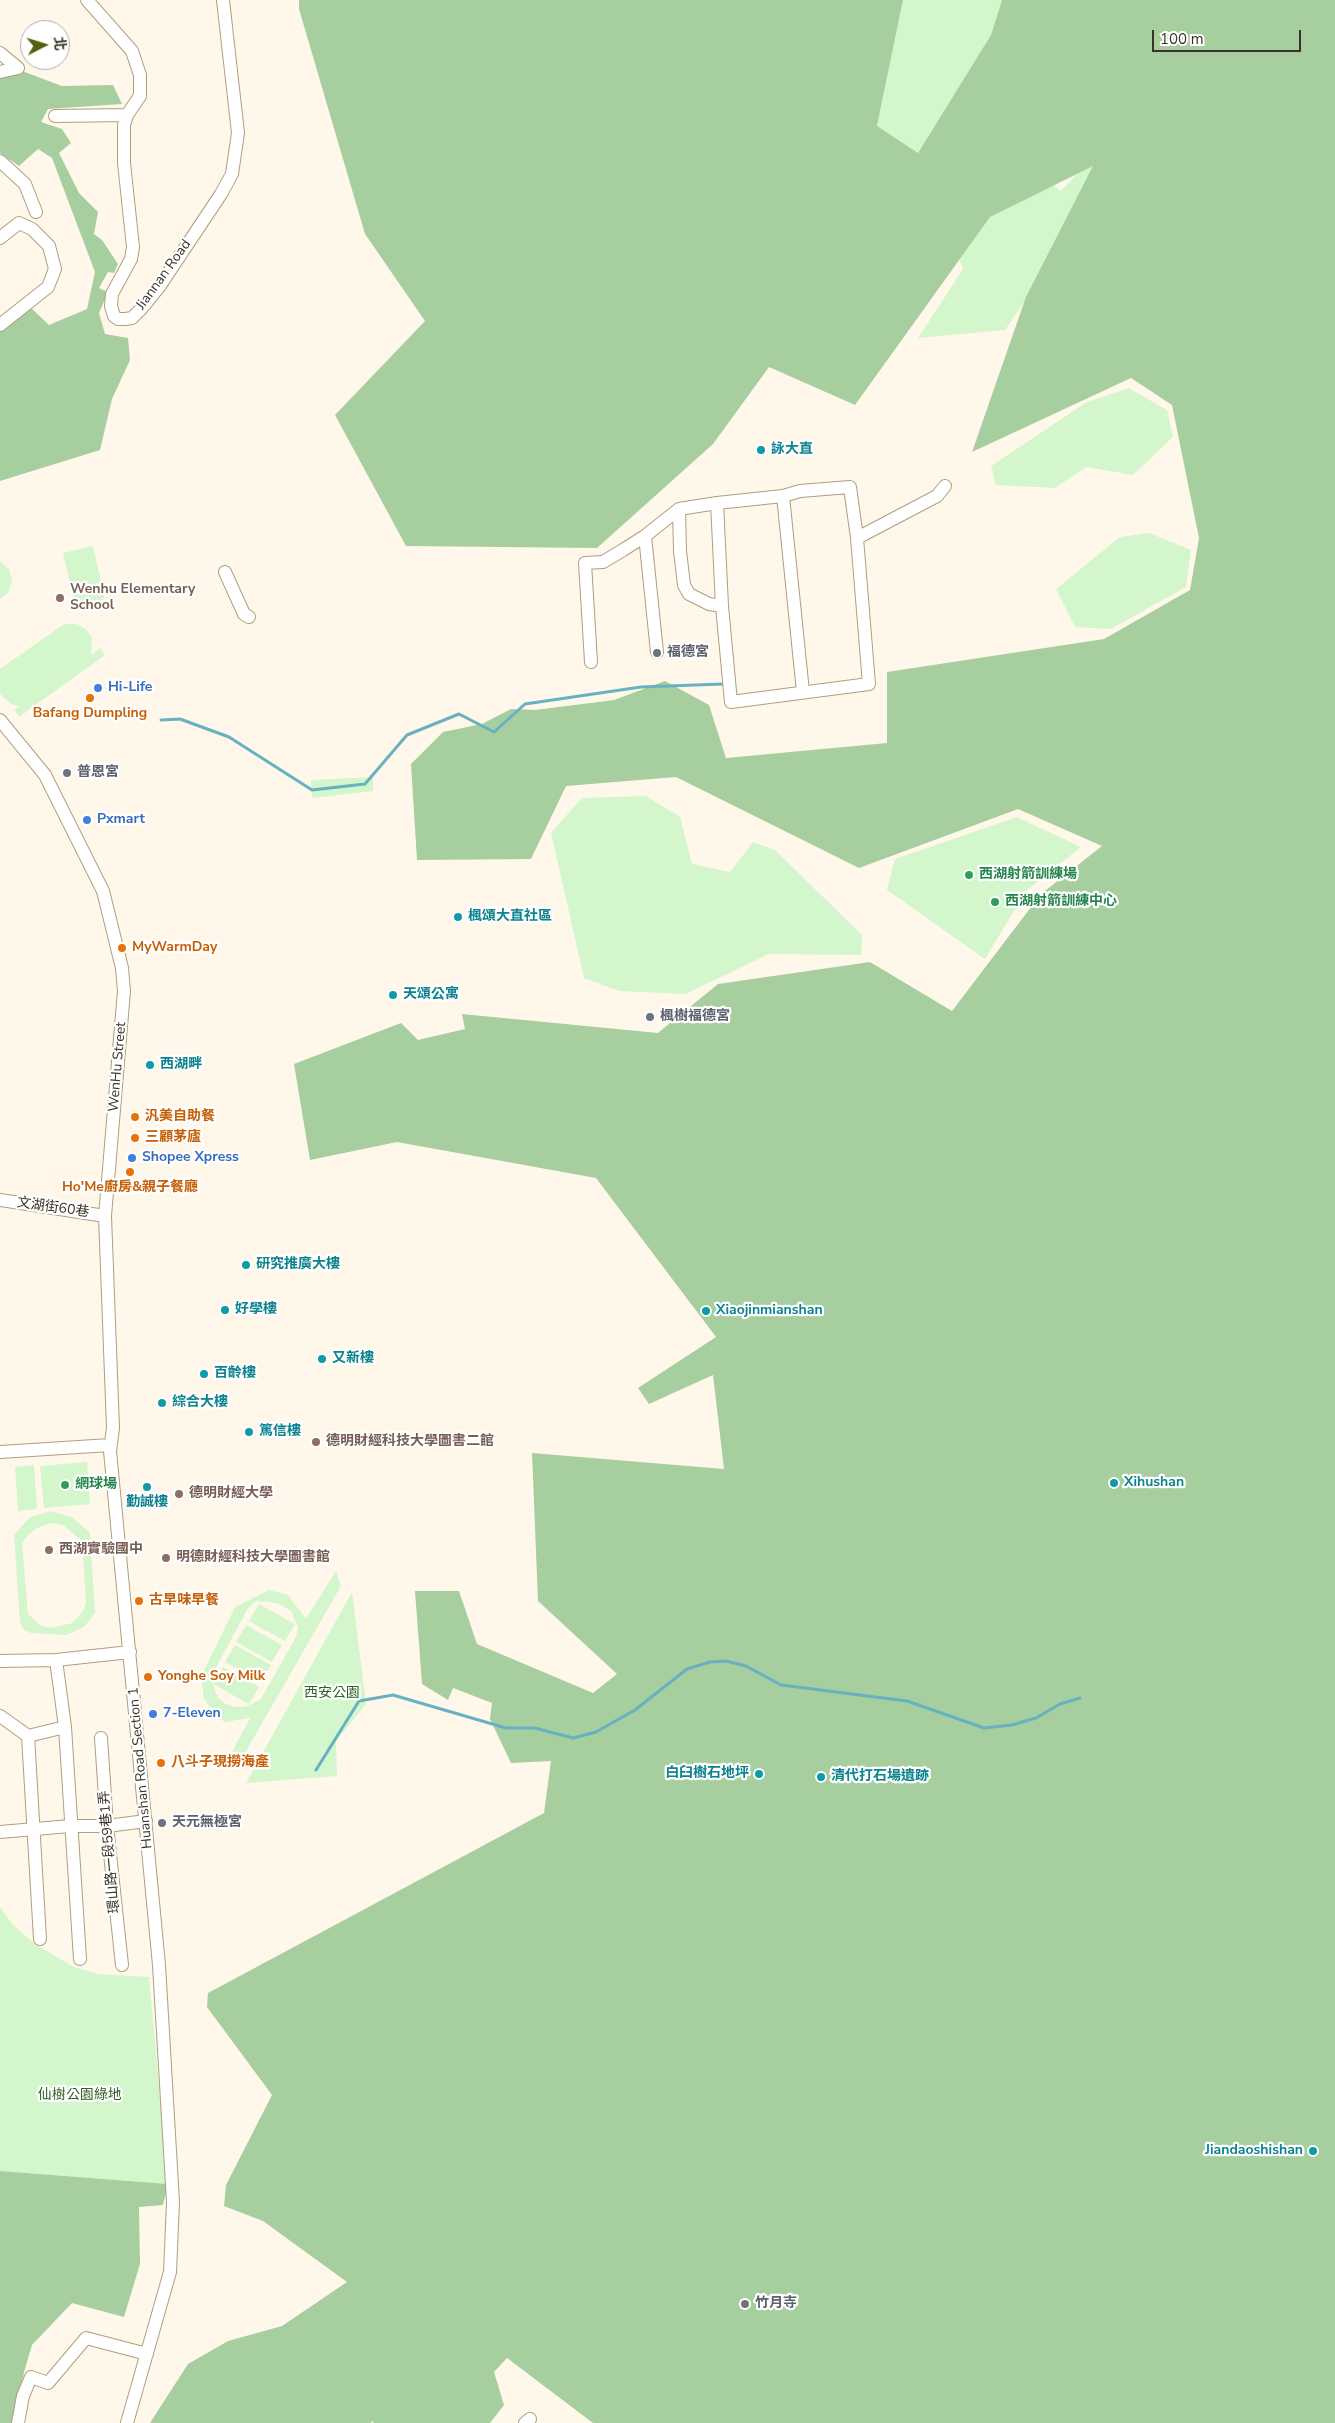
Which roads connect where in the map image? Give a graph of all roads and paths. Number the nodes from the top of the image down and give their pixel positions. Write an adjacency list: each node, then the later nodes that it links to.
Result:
1 (87, 0): 5 (street, Jiannan Road)
2 (224, 0): 5 (street, Jiannan Road)
3 (0, 52): 4 (street)
4 (0, 72)
5 (128, 115): 6 (street)
6 (56, 116)
7 (0, 161): 8 (street)
8 (36, 212)
9 (0, 238): 10 (street)
10 (0, 325)
11 (945, 486): 16 (street)
12 (783, 496): 13 (street); 16 (street); 22 (street)
13 (717, 503): 14 (street); 18 (street)
14 (679, 508): 15 (street); 18 (street)
15 (645, 536): 20 (street); 21 (street)
16 (857, 538): 22 (street)
17 (225, 572): 19 (street)
18 (722, 606): 22 (street)
19 (248, 617)
20 (656, 652)
21 (591, 662)
22 (803, 692)
23 (0, 720): 25 (street, WenHu Street)
24 (0, 1200): 25 (street, 文湖街60巷)
25 (105, 1216): 26 (street, WenHu Street)
26 (110, 1445): 27 (street); 28 (street, Huanshan Road Section 1)
27 (0, 1452)
28 (130, 1652): 29 (street); 35 (street, Huanshan Road Section 1)
29 (56, 1660): 30 (street); 32 (street)
30 (0, 1661)
31 (0, 1716): 33 (street)
32 (65, 1727): 33 (street); 36 (street)
33 (28, 1736): 38 (street)
34 (101, 1738): 37 (street, 環山路一段59巷1弄)
35 (146, 1821): 37 (street); 43 (street, Huanshan Road Section 1)
36 (70, 1826): 37 (street); 38 (street); 41 (street)
37 (107, 1826): 42 (street, 環山路一段59巷1弄)
38 (34, 1829): 39 (street); 40 (street)
39 (0, 1832)
40 (40, 1939)
41 (80, 1959)
42 (122, 1965)
43 (147, 2354): 44 (street); 45 (street, Huanshan Road Section 1)
44 (18, 2423)
45 (127, 2423)

